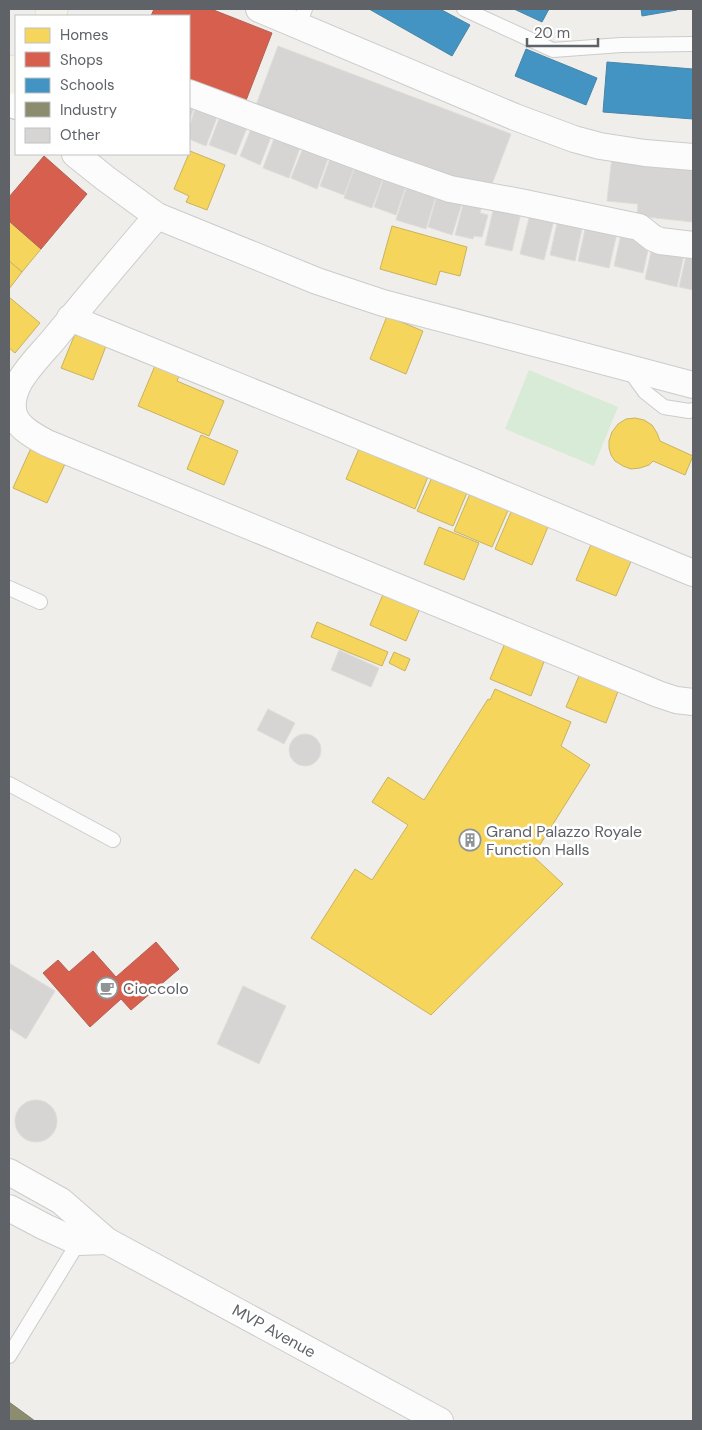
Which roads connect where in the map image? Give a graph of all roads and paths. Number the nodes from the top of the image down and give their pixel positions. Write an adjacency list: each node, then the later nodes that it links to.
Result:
1 (259, 9): 3 (street)
2 (464, 9): 4 (lane)
3 (302, 17): 7 (street)
4 (693, 44)
5 (190, 93): 9 (street)
6 (76, 155): 8 (street)
7 (693, 157)
8 (157, 216): 10 (street); 11 (street)
9 (693, 245)
10 (70, 318): 14 (street); 17 (street)
11 (627, 367): 12 (street); 13 (lane)
12 (693, 386)
13 (693, 410)
14 (693, 573)
15 (9, 588): 16 (lane)
16 (40, 602)
17 (693, 702)
18 (9, 784): 19 (lane)
19 (113, 840)
20 (9, 1172): 21 (street, MVP Avenue)
21 (61, 1201): 23 (lane); 24 (street, MVP Avenue)
22 (9, 1208): 23 (street, MVP Avenue)
23 (46, 1227): 24 (street, MVP Avenue)
24 (92, 1236): 25 (lane); 26 (street, MVP Avenue)
25 (9, 1356)
26 (440, 1421)

